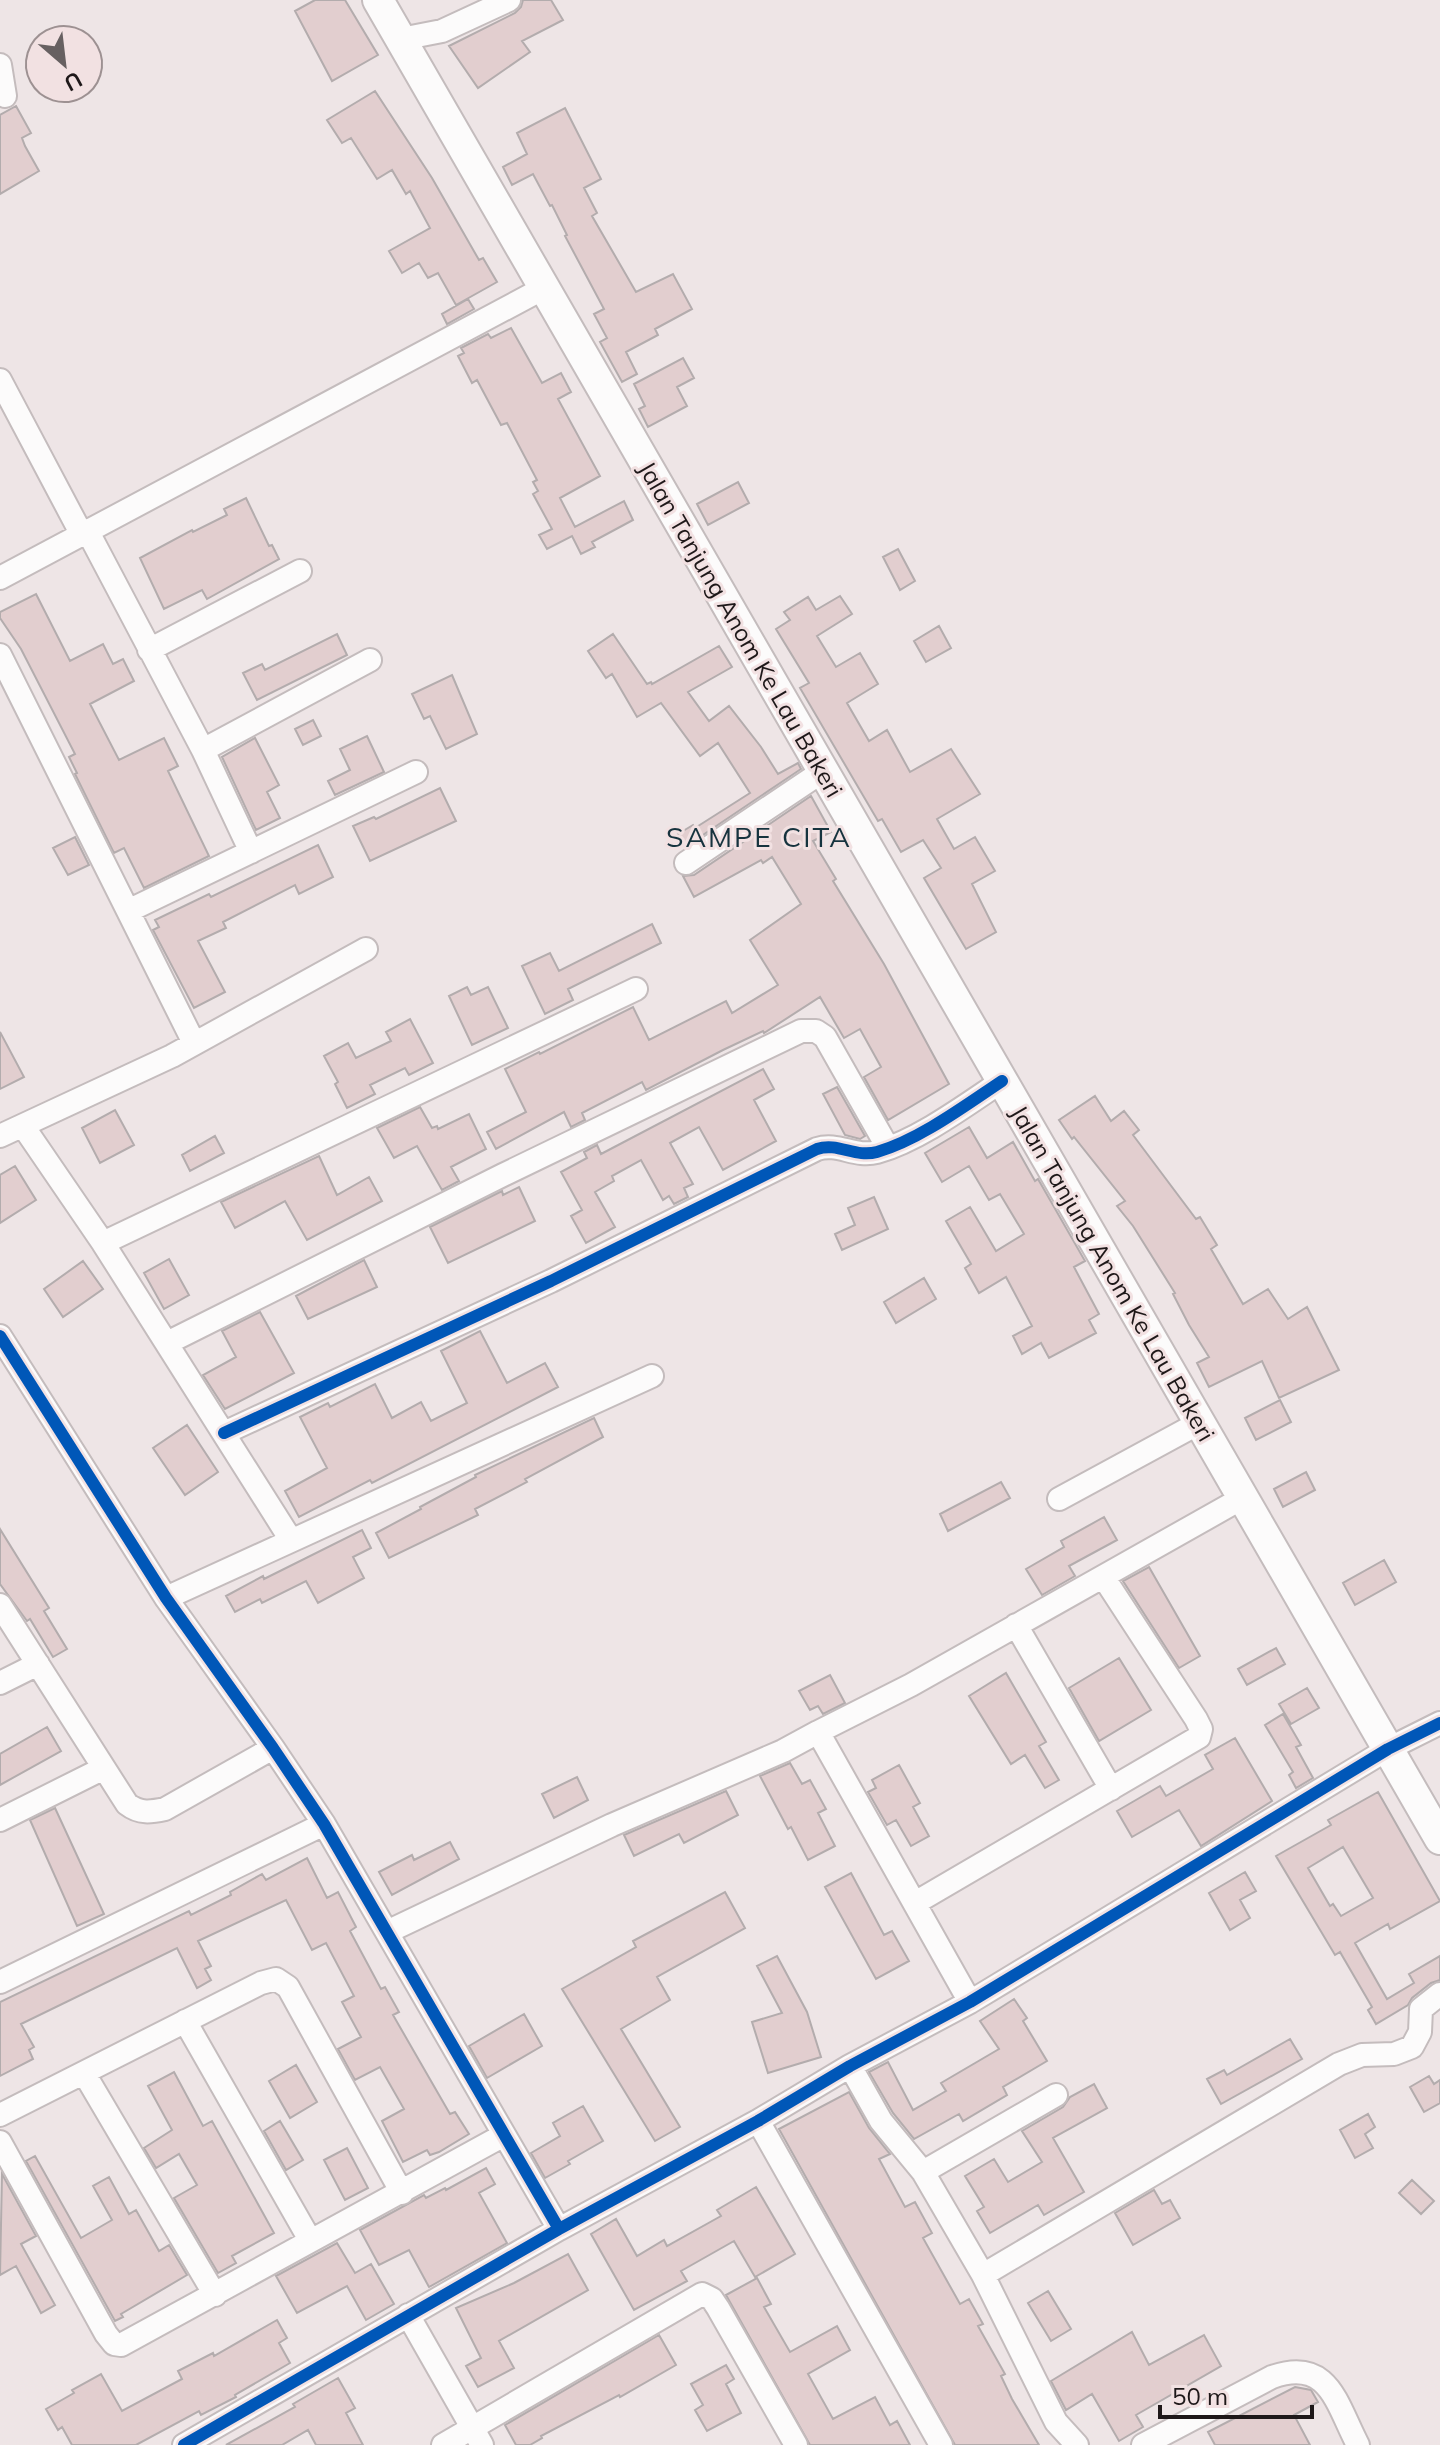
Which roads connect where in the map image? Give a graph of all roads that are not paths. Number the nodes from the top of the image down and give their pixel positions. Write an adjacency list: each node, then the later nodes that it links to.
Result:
1 (378, 0): 3 (main road, Jalan Tanjung Anom Ke Lau Bakeri)
2 (509, 0): 3 (street)
3 (401, 39): 6 (main road, Jalan Tanjung Anom Ke Lau Bakeri)
4 (0, 65): 5 (street)
5 (5, 96)
6 (544, 288): 8 (street); 15 (main road, Jalan Tanjung Anom Ke Lau Bakeri)
7 (0, 380): 8 (street)
8 (85, 534): 10 (street); 11 (street)
9 (300, 571): 11 (street)
10 (0, 578)
11 (149, 650): 14 (street)
12 (0, 655): 19 (street)
13 (370, 660): 14 (street)
14 (203, 750): 17 (street)
15 (823, 771): 18 (street); 23 (main road, Jalan Tanjung Anom Ke Lau Bakeri)
16 (416, 772): 17 (street)
17 (251, 852): 19 (street)
18 (686, 863)
19 (128, 911): 22 (street)
20 (366, 949): 22 (street)
21 (636, 989): 27 (street)
22 (194, 1043): 24 (street)
23 (1002, 1081): 26 (street); 31 (main road, Jalan Tanjung Anom Ke Lau Bakeri)
24 (23, 1126): 25 (street); 27 (street)
25 (0, 1136)
26 (888, 1148): 29 (street); 32 (street)
27 (103, 1243): 29 (street)
28 (0, 1336): 37 (street)
29 (167, 1343): 32 (street)
30 (652, 1376): 35 (street)
31 (1199, 1423): 33 (street); 34 (main road, Jalan Tanjung Anom Ke Lau Bakeri)
32 (224, 1433): 35 (street)
33 (1059, 1499)
34 (1231, 1499): 36 (street); 45 (main road, Jalan Tanjung Anom Ke Lau Bakeri)
35 (291, 1540): 37 (street)
36 (1104, 1578): 39 (street); 47 (street)
37 (166, 1598): 44 (street)
38 (0, 1605): 40 (street)
39 (1016, 1625): 43 (street); 47 (street)
40 (38, 1664): 41 (street); 46 (street)
41 (0, 1683)
42 (1440, 1723): 45 (street)
43 (818, 1732): 51 (street); 52 (street)
44 (273, 1748): 46 (street); 49 (street)
45 (1388, 1749): 50 (main road, Jalan Tanjung Anom Ke Lau Bakeri); 55 (street)
46 (104, 1768): 48 (street)
47 (1111, 1789): 51 (street)
48 (0, 1820)
49 (324, 1824): 52 (street); 53 (street)
50 (1440, 1839)
51 (915, 1903): 55 (street)
52 (387, 1932): 62 (street)
53 (0, 1982)
54 (1440, 1994): 68 (street)
55 (970, 2002): 57 (street)
56 (185, 2021): 58 (street); 65 (street); 67 (street)
57 (850, 2066): 61 (street); 64 (street)
58 (84, 2073): 60 (street); 69 (street)
59 (1056, 2095): 64 (street)
60 (0, 2115)
61 (758, 2121): 66 (street); 75 (street)
62 (504, 2135): 65 (street); 66 (street)
63 (0, 2142): 69 (street)
64 (923, 2172): 68 (street)
65 (402, 2193): 67 (street)
66 (559, 2229): 70 (street)
67 (310, 2240): 69 (street)
68 (983, 2275): 76 (street)
69 (215, 2295)
70 (408, 2315): 71 (street); 72 (street)
71 (478, 2437): 73 (street); 74 (street)
72 (184, 2445)
73 (443, 2445)
74 (796, 2445)
75 (941, 2445)
76 (1077, 2445)
77 (1143, 2445): 78 (street)
78 (1358, 2445)

